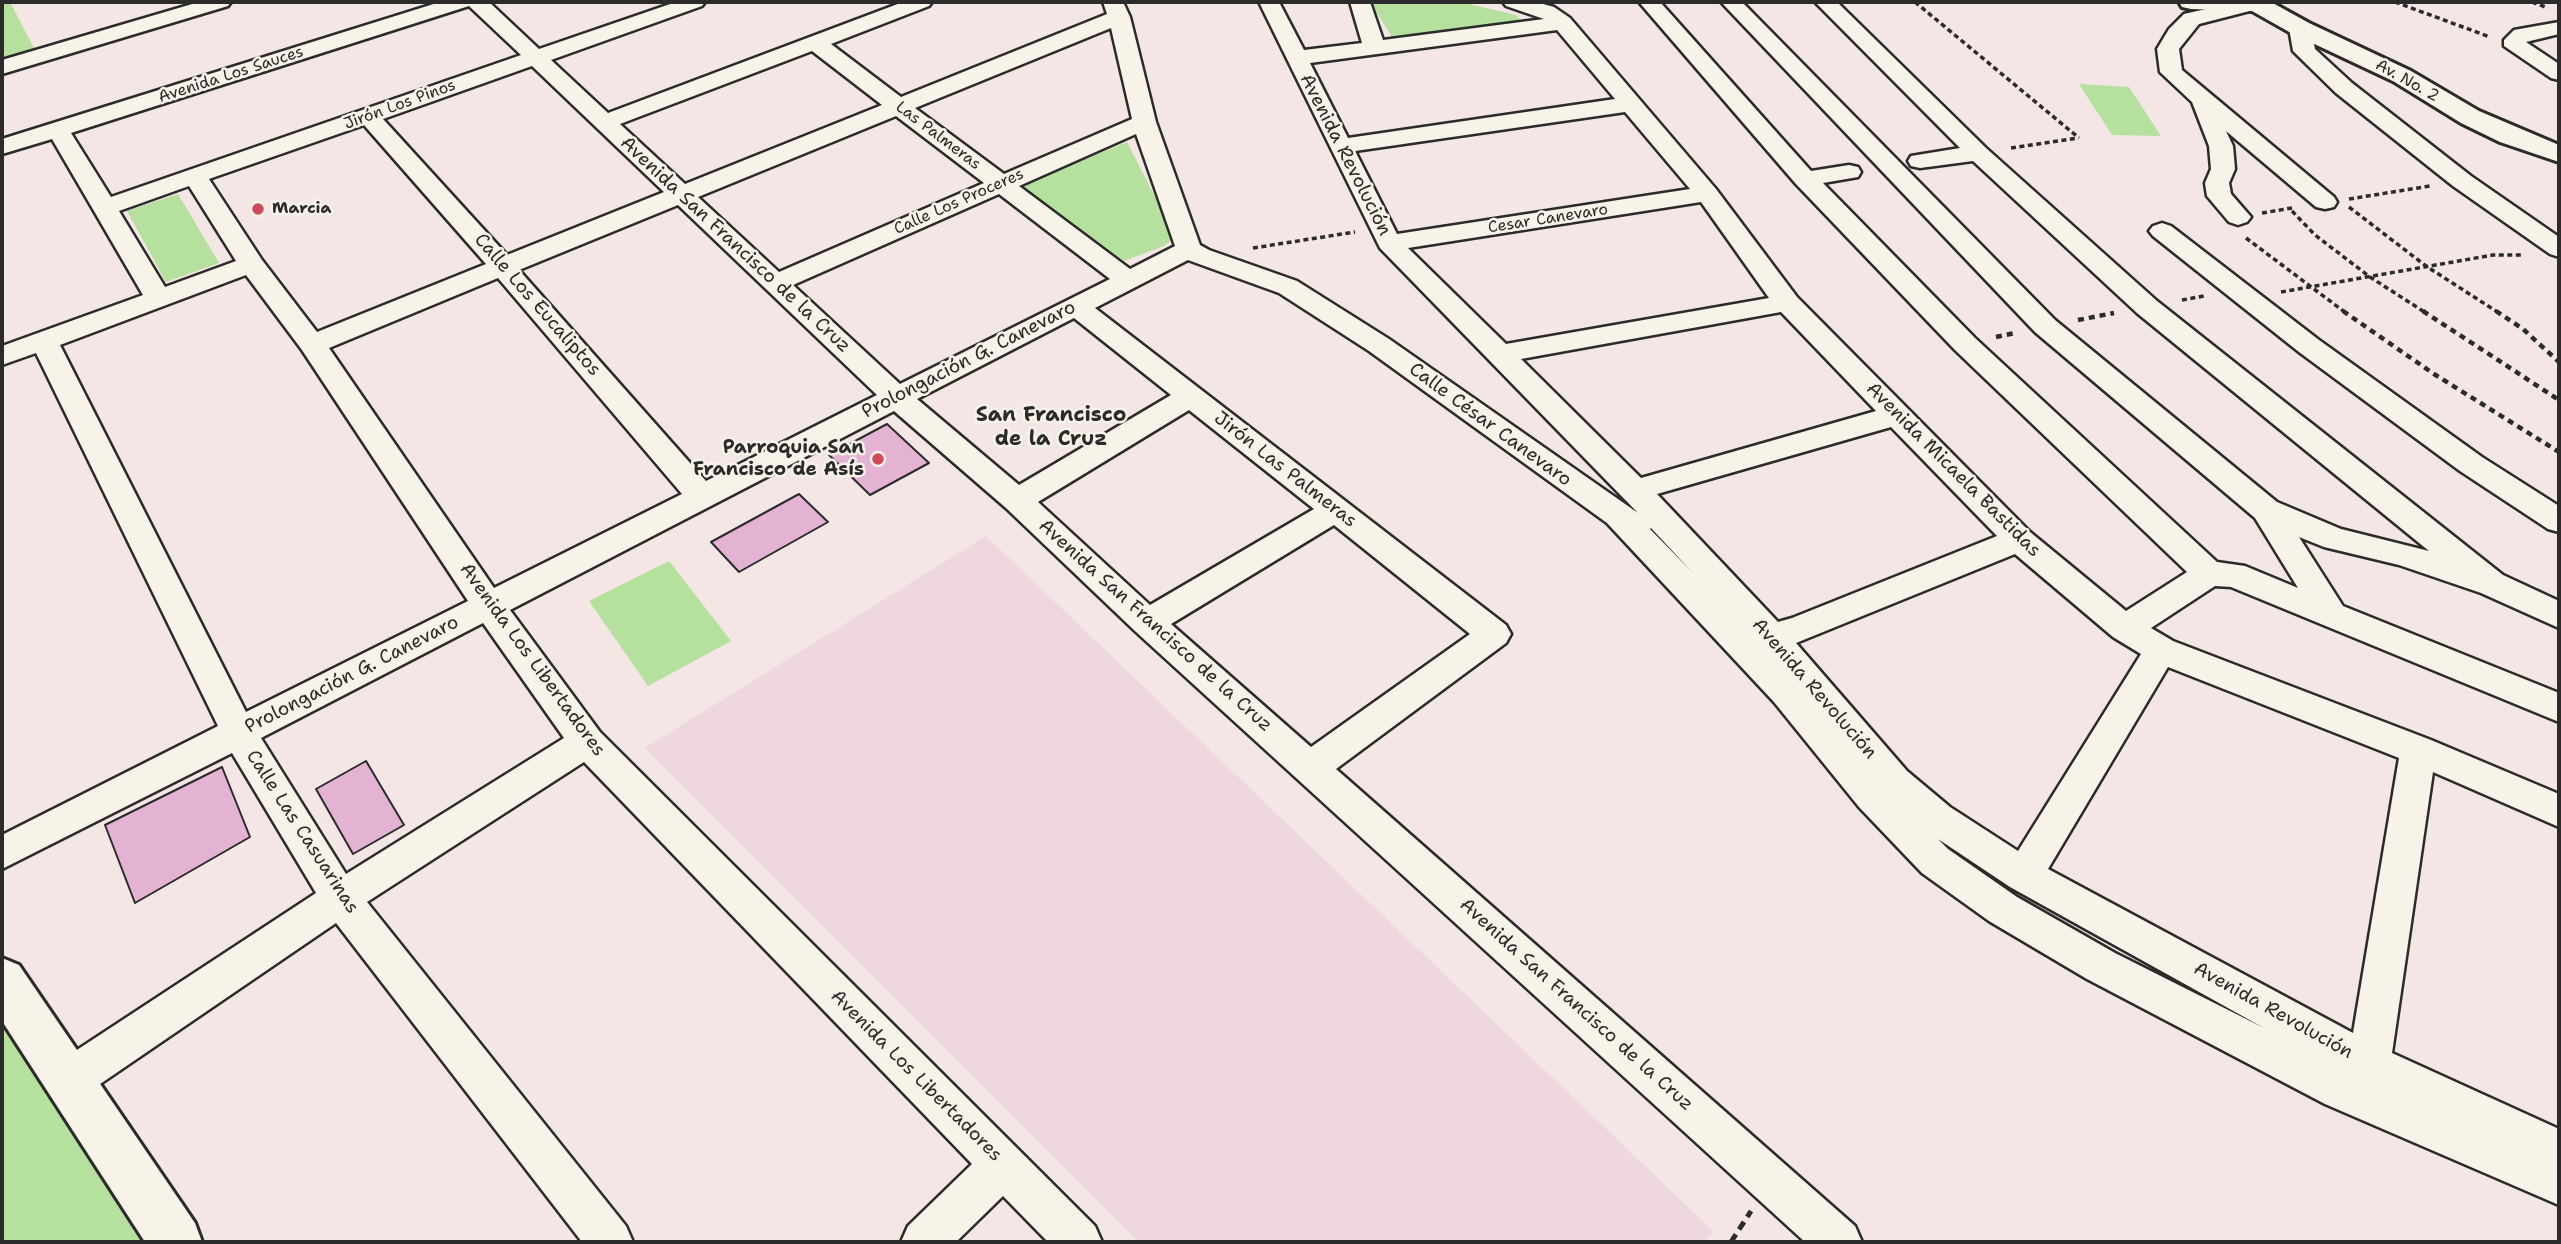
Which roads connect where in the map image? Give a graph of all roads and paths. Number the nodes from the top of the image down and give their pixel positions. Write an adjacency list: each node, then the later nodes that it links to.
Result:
1 (221, 2): 25 (street)
2 (461, 2): 33 (street, Avenida Los Sauces)
3 (477, 2): 23 (street, Avenida San Francisco de la Cruz)
4 (695, 2): 23 (street, Jirón Los Pinos)
5 (922, 2): 20 (street)
6 (1269, 2): 24 (street, Avenida Revolución)
7 (1360, 2): 22 (street)
8 (1513, 2): 17 (street)
9 (1649, 2): 41 (street)
10 (1731, 2): 74 (street)
11 (1825, 2): 36 (street)
12 (1915, 2): 36 (path)
13 (2191, 2): 15 (street)
14 (2395, 2): 21 (path)
15 (2260, 3): 18 (street, Av. No. 2); 27 (street)
16 (1116, 9): 29 (street); 32 (street)
17 (1562, 23): 22 (street); 28 (street, Avenida Micaela Bastidas)
18 (2300, 28): 37 (street, Av. No. 2); 51 (street)
19 (2559, 28): 21 (street)
20 (814, 43): 29 (street, Las Palmeras); 31 (street)
21 (2515, 46): 26 (street)
22 (1374, 47): 24 (street)
23 (534, 56): 30 (street, Jirón Los Pinos); 31 (street, Avenida San Francisco de la Cruz)
24 (1296, 58): 34 (street, Avenida Revolución)
25 (2, 67)
26 (2559, 73)
27 (2200, 98): 42 (street); 48 (street)
28 (1630, 104): 34 (street); 45 (street, Avenida Micaela Bastidas)
29 (897, 105): 43 (street, Las Palmeras); 44 (street)
30 (369, 117): 40 (street, Jirón Los Pinos); 54 (street, Calle Los Eucaliptos)
31 (605, 122): 44 (street, Avenida San Francisco de la Cruz)
32 (1143, 122): 43 (street, Calle Los Proceres); 52 (street)
33 (58, 130): 35 (street, Avenida Los Sauces); 47 (street)
34 (1341, 146): 50 (street, Avenida Revolución)
35 (2, 147)
36 (1978, 153): 38 (street); 78 (street)
37 (2559, 154)
38 (1920, 162)
39 (1849, 172): 41 (street)
40 (195, 176): 47 (street, Jirón Los Pinos); 53 (street, Avenida Los Libertadores)
41 (1805, 179): 77 (street)
42 (2301, 182): 46 (street); 67 (path)
43 (1001, 184): 55 (street, Las Palmeras); 56 (street, Calle Los Proceres)
44 (681, 194): 54 (street); 56 (street, Avenida San Francisco de la Cruz)
45 (1707, 194): 50 (street, Cesar Canevaro); 58 (street, Avenida Micaela Bastidas)
46 (2332, 201): 64 (path)
47 (104, 208): 57 (street)
48 (2241, 227): 69 (path)
49 (2162, 231): 75 (street)
50 (1385, 236): 52 (path); 62 (street, Avenida Revolución)
51 (2559, 250)
52 (1194, 252): 55 (street, Prolongación G. Canevaro); 72 (street, Calle César Canevaro)
53 (251, 264): 57 (street); 61 (street, Avenida Los Libertadores)
54 (503, 267): 61 (street); 70 (street, Calle Los Eucaliptos)
55 (1128, 280): 59 (street, Prolongación G. Canevaro)
56 (775, 283): 66 (street, Avenida San Francisco de la Cruz)
57 (158, 298): 60 (street)
58 (1787, 303): 62 (street); 68 (street, Avenida Micaela Bastidas)
59 (1076, 306): 65 (street, Jirón Las Palmeras); 66 (street, Prolongación G. Canevaro)
60 (44, 341): 63 (street); 87 (street, Calle Las Casuarinas)
61 (312, 344): 79 (street, Avenida Los Libertadores)
62 (1500, 354): 72 (street, Avenida Revolución)
63 (2, 356)
64 (2559, 362)
65 (1191, 396): 71 (street); 73 (street, Jirón Las Palmeras)
66 (896, 397): 70 (street, Prolongación G. Canevaro); 71 (street, Avenida San Francisco de la Cruz)
67 (2559, 400)
68 (1897, 415): 72 (street); 76 (street, Avenida Micaela Bastidas)
69 (2559, 452)
70 (702, 496): 79 (street, Prolongación G. Canevaro)
71 (1017, 500): 82 (street, Avenida San Francisco de la Cruz)
72 (1626, 502): 84 (street, Avenida Revolución); 100 (street)
73 (1336, 510): 82 (street); 90 (street, Jirón Las Palmeras)
74 (2266, 510): 78 (street); 80 (street)
75 (2559, 521)
76 (2019, 540): 83 (street, Avenida Micaela Bastidas); 84 (street)
77 (2208, 574): 80 (street); 83 (street)
78 (2492, 584): 81 (street)
79 (488, 605): 87 (street, Prolongación G. Canevaro); 88 (street, Avenida Los Libertadores)
80 (2331, 614): 86 (street)
81 (2559, 615)
82 (1147, 622): 90 (street, Avenida San Francisco de la Cruz)
83 (2125, 628): 85 (street, Avenida Micaela Bastidas)
84 (1771, 637): 93 (street, Avenida Revolución)
85 (2161, 650): 89 (street, Avenida Micaela Bastidas); 93 (street)
86 (2559, 708)
87 (238, 732): 92 (street, Prolongación G. Canevaro); 94 (street, Calle Las Casuarinas)
88 (587, 742): 94 (street); 99 (street, Avenida Los Libertadores)
89 (2418, 750): 91 (street, Avenida Micaela Bastidas); 96 (street)
90 (1311, 767): 105 (street, Avenida San Francisco de la Cruz)
91 (2559, 811)
92 (2, 853)
93 (2024, 875): 96 (street, Avenida Revolución)
94 (340, 898): 97 (street); 102 (street, Calle Las Casuarinas)
95 (2, 980): 97 (street)
96 (2370, 1064): 98 (street, Avenida Revolución)
97 (69, 1080): 101 (street)
98 (2559, 1151)
99 (1003, 1164): 103 (street); 104 (street, Avenida Los Libertadores)
100 (2559, 1183)
101 (176, 1242)
102 (610, 1242)
103 (924, 1242)
104 (1079, 1242)
105 (1839, 1242)

